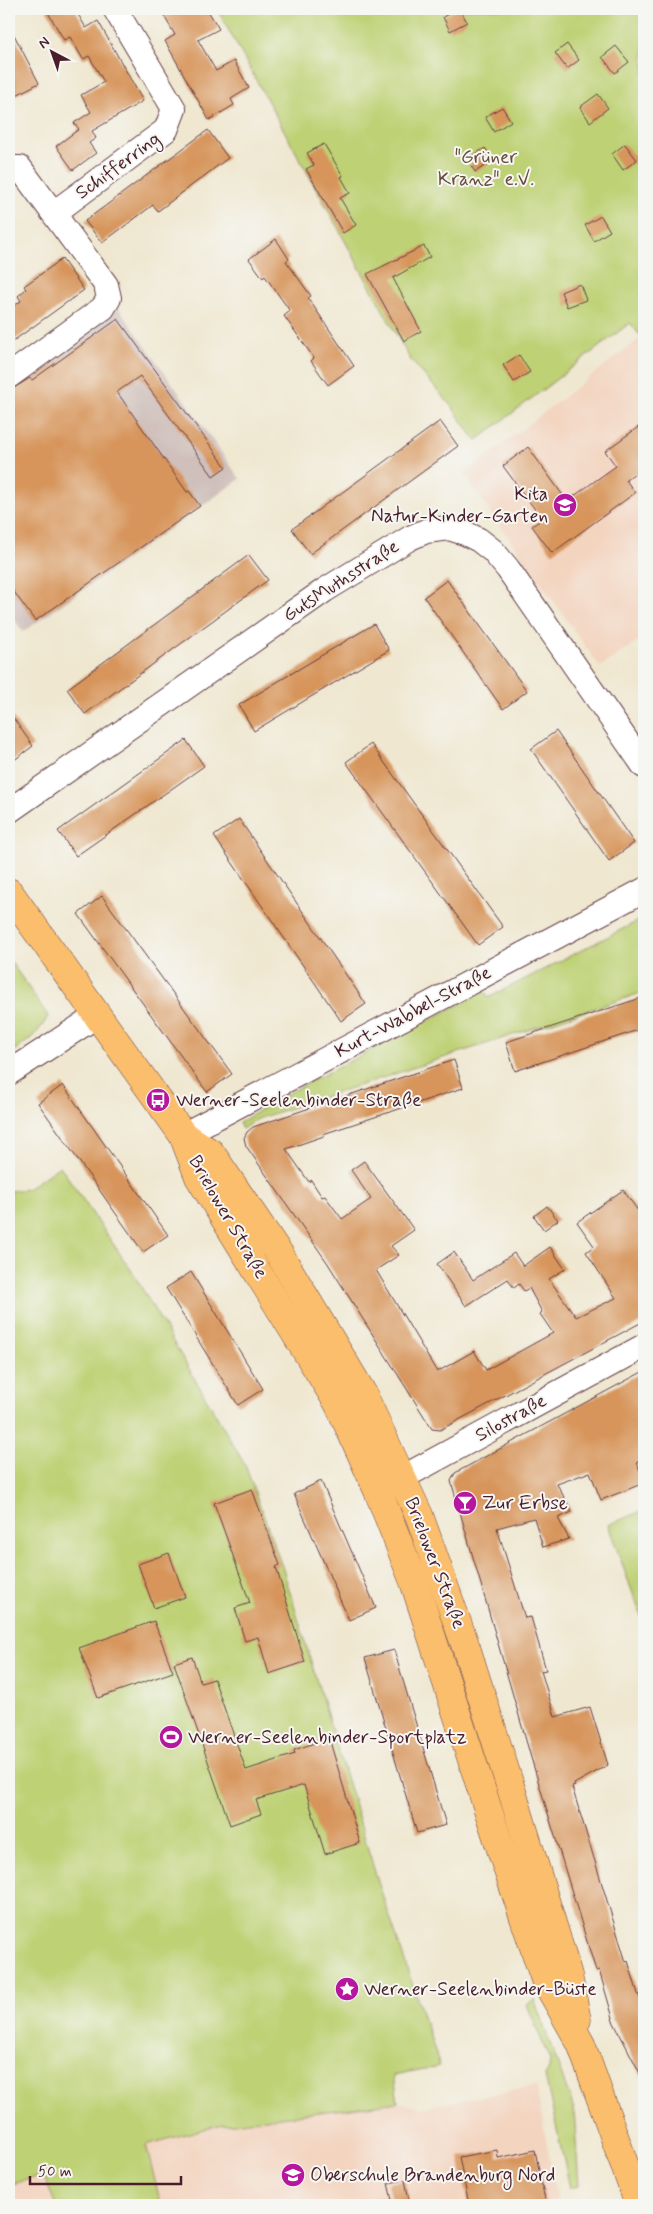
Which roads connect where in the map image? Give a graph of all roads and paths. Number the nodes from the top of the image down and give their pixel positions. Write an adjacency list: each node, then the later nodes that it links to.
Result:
1 (115, 9): 3 (street, Schifferring)
2 (9, 168): 3 (street)
3 (54, 213): 4 (street)
4 (9, 376)
5 (644, 766): 6 (street, GutsMuthsstraße)
6 (9, 812)
7 (644, 890): 11 (street, Kurt-Wabbel-Straße)
8 (9, 892): 9 (main road, Brielower Straße)
9 (98, 1015): 10 (street); 11 (main road, Brielower Straße)
10 (9, 1073)
11 (183, 1135): 13 (main road, Brielower Straße); 14 (main road, Brielower Straße)
12 (644, 1346): 13 (street, Silostraße)
13 (402, 1478): 14 (street, Silostraße); 15 (main road, Brielower Straße)
14 (378, 1491): 15 (main road, Brielower Straße)
15 (581, 2044): 16 (main road, Brielower Straße)
16 (639, 2205)

